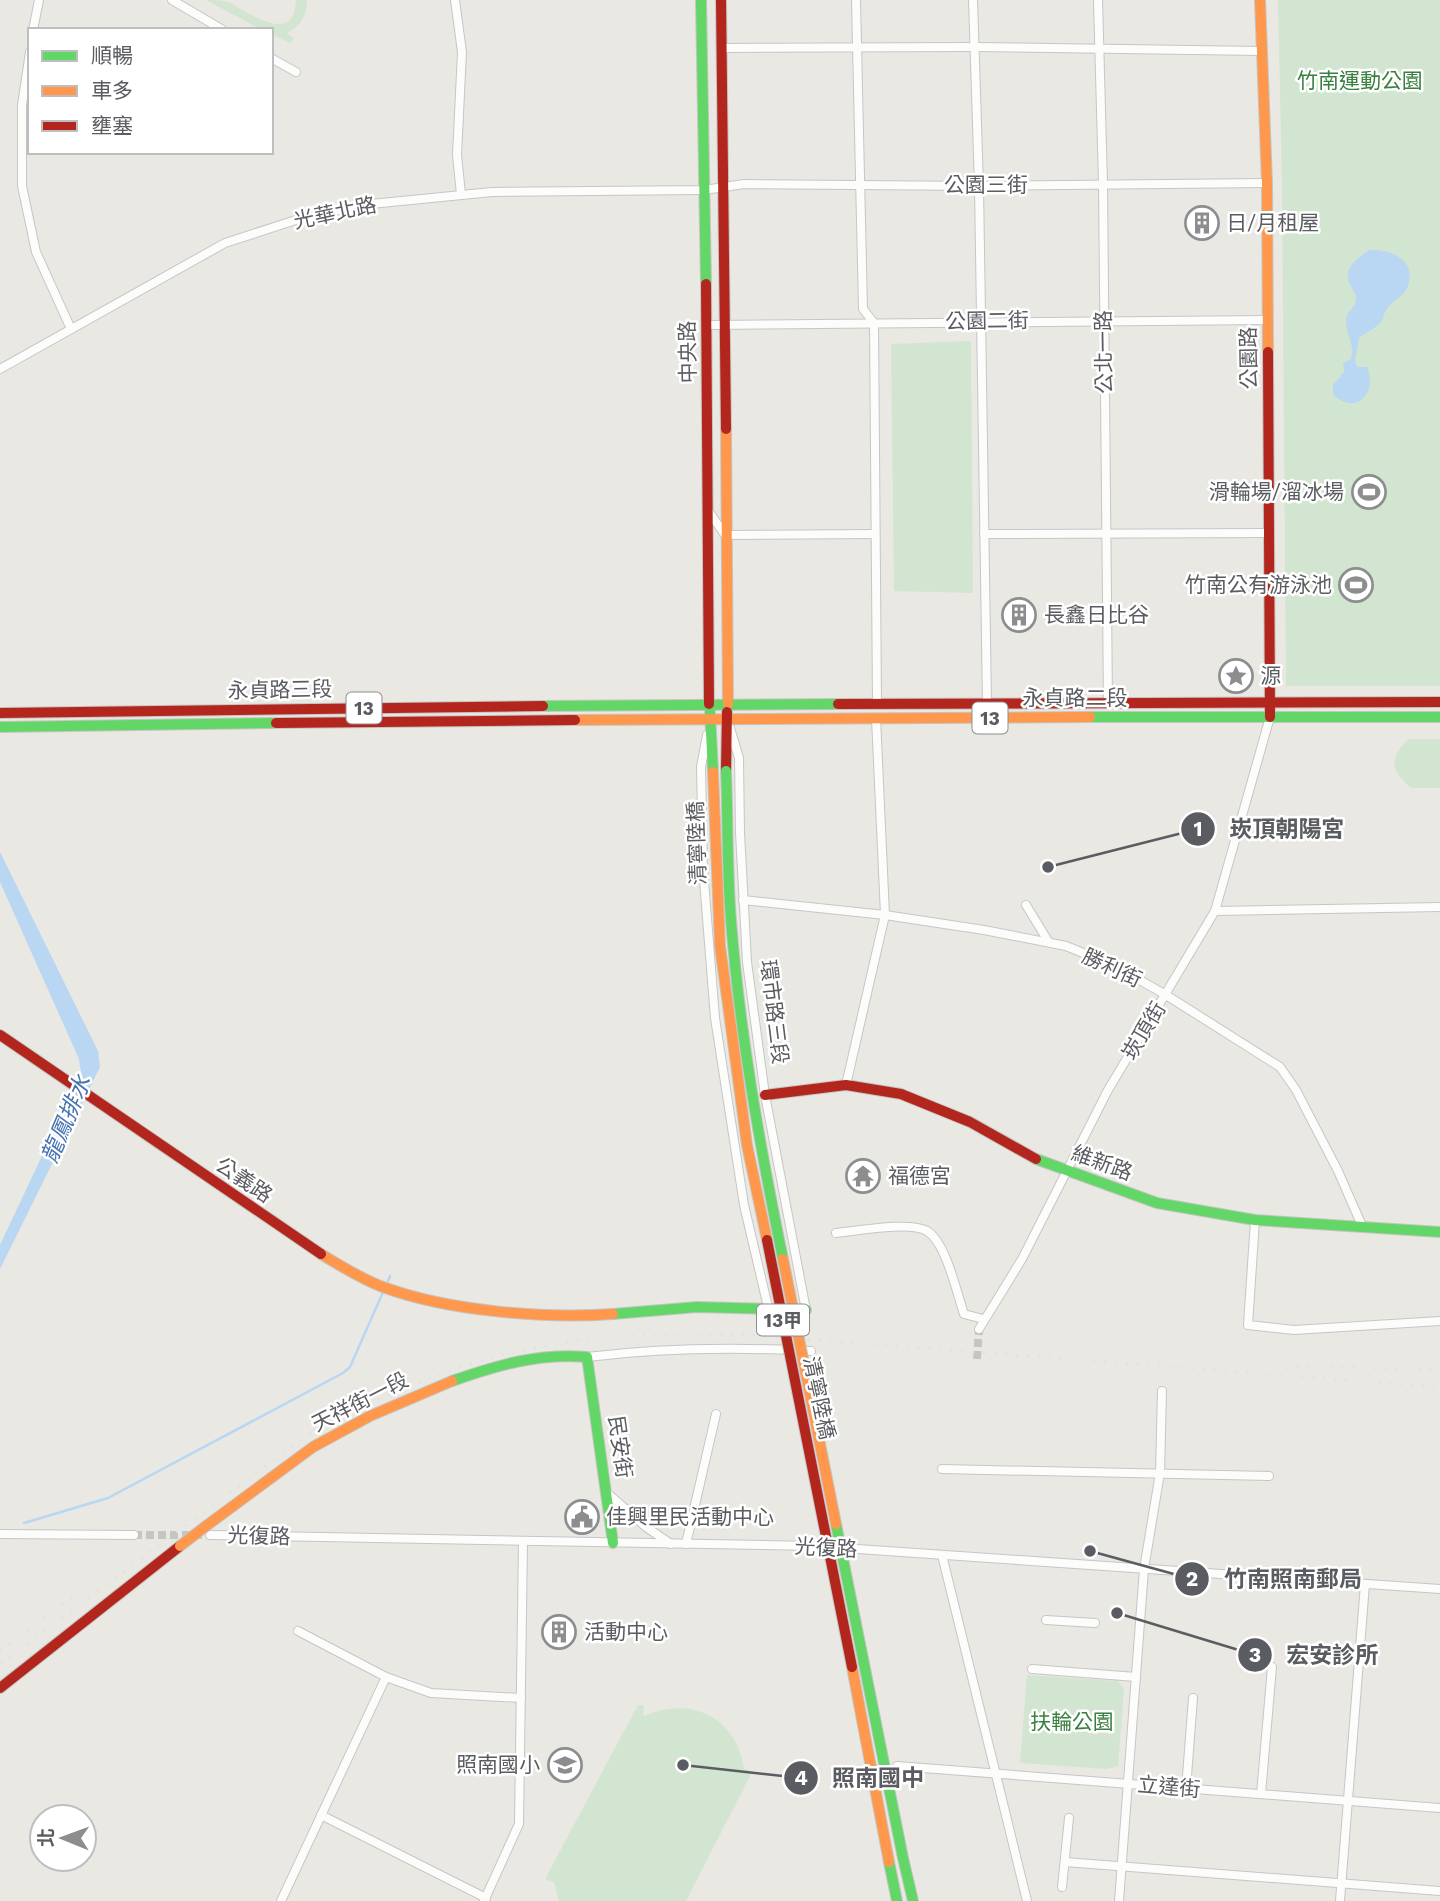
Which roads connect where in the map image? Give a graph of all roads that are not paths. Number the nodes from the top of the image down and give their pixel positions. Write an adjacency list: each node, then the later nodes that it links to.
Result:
1 (39, 0): 10 (street)
2 (172, 0): 11 (street)
3 (456, 0): 26 (street)
4 (701, 0): 25 (main road, 中央路)
5 (721, 0): 14 (main road, 中央路)
6 (856, 0): 12 (street)
7 (973, 0): 13 (street)
8 (1098, 0): 15 (street, 公北一路)
9 (1260, 0): 16 (main road, 公園路)
10 (33, 28)
11 (220, 28)
12 (857, 47): 13 (street); 14 (street); 22 (street)
13 (974, 47): 15 (street); 23 (street)
14 (721, 48): 24 (main road, 中央路)
15 (1099, 50): 16 (street); 21 (street, 公北一路)
16 (1262, 51): 20 (main road, 公園路)
17 (273, 59): 19 (street)
18 (28, 65): 33 (street)
19 (296, 72)
20 (1267, 183): 21 (street, 公園三街); 27 (main road, 公園路)
21 (1103, 184): 23 (street, 公園三街); 29 (street, 公北一路)
22 (860, 185): 23 (street, 公園三街); 24 (street, 公園三街); 30 (street)
23 (979, 186): 28 (street)
24 (725, 188): 25 (street, 公園三街); 32 (main road, 中央路)
25 (704, 190): 26 (street, 光華北路); 31 (main road, 中央路)
26 (461, 194): 33 (street, 光華北路)
27 (1268, 320): 29 (street, 公園二街); 37 (main road, 公園路)
28 (981, 321): 29 (street, 公園二街); 30 (street, 公園二街); 39 (street)
29 (1103, 321): 36 (street, 公北一路)
30 (874, 323): 32 (street, 公園二街); 38 (street)
31 (707, 325): 32 (street, 公園二街); 35 (main road, 中央路)
32 (726, 325): 40 (main road, 中央路)
33 (71, 329): 34 (street, 光華北路)
34 (0, 369)
35 (708, 510): 40 (street); 44 (main road, 中央路)
36 (1105, 533): 37 (street); 39 (street); 48 (street, 公北一路)
37 (1270, 533): 43 (main road, 公園路)
38 (875, 534): 40 (street); 46 (street)
39 (984, 534): 47 (street)
40 (725, 536): 45 (main road, 中央路)
41 (1440, 702): 43 (main road, 永貞路二段 / 13)
42 (1045, 703): 47 (main road, 永貞路二段 / 13); 48 (main road, 永貞路二段 / 13); 55 (main road)
43 (1271, 703): 48 (main road, 永貞路二段 / 13); 50 (main road, 公園路)
44 (709, 704): 45 (main road, 永貞路三段 / 13); 49 (main road, 永貞路三段 / 13); 52 (main road, 13甲)
45 (728, 704): 46 (main road, 永貞路二段 / 13); 53 (main road, 13甲)
46 (877, 704): 47 (main road, 永貞路二段 / 13)
47 (987, 704)
48 (1108, 704)
49 (0, 713)
50 (1270, 717): 51 (main road, 永貞路二段 / 13); 55 (main road, 永貞路二段 / 13); 60 (street, 崁頂街)
51 (1440, 717)
52 (710, 718): 53 (main road, 永貞路二段 / 13); 56 (main road, 永貞路三段 / 13); 66 (street); 124 (main road, 清寧陸橋 / 13甲, bridge)
53 (726, 718): 54 (main road, 永貞路二段 / 13); 57 (street, 環市路三段); 125 (main road, 清寧陸橋 / 13甲, bridge)
54 (876, 718): 55 (main road, 永貞路二段 / 13); 61 (street)
55 (1045, 718)
56 (0, 727)
57 (743, 900): 61 (street, 勝利街); 65 (street, 環市路三段)
58 (1026, 905): 62 (street)
59 (1440, 907): 60 (street)
60 (1215, 911): 63 (street, 崁頂街)
61 (885, 915): 62 (street, 勝利街); 67 (street)
62 (1048, 941): 63 (street, 勝利街)
63 (1166, 995): 69 (street, 崁頂街); 71 (street, 勝利街)
64 (0, 1035): 74 (main road, 公義路)
65 (759, 1052): 66 (street); 68 (street, 環市路三段)
66 (721, 1058): 74 (street)
67 (846, 1085): 68 (main road, 維新路); 69 (main road, 維新路)
68 (765, 1095): 75 (street, 環市路三段)
69 (1068, 1172): 70 (main road, 維新路); 76 (street, 崁頂街)
70 (1255, 1220): 71 (main road, 維新路); 77 (street)
71 (1363, 1228): 72 (main road, 維新路)
72 (1440, 1232)
73 (836, 1233): 76 (street)
74 (768, 1307): 75 (main road)
75 (806, 1310)
76 (983, 1320): 78 (street, 崁頂街)
77 (1440, 1321)
78 (979, 1329)
79 (811, 1351): 80 (street, 天祥街一段)
80 (587, 1357): 86 (main road, 民安街); 87 (main road, 天祥街一段)
81 (1162, 1391): 84 (street)
82 (716, 1414): 93 (street)
83 (942, 1469): 84 (street)
84 (1160, 1473): 85 (street); 95 (street)
85 (1269, 1476)
86 (606, 1492): 91 (main road, 民安街); 92 (street)
87 (208, 1531): 90 (street, 光復路); 105 (main road, 天祥街一段, bridge)
88 (0, 1534): 89 (street)
89 (134, 1535)
90 (523, 1542): 91 (street, 光復路); 106 (street)
91 (613, 1543): 92 (street, 光復路)
92 (671, 1544): 93 (street, 光復路)
93 (686, 1544): 94 (street, 光復路)
94 (942, 1555): 95 (street, 光復路); 109 (street)
95 (1144, 1569): 96 (street, 光復路); 104 (street)
96 (1366, 1584): 97 (street, 光復路); 113 (street)
97 (1440, 1589)
98 (1046, 1620): 99 (street)
99 (1095, 1623)
100 (298, 1631): 103 (street)
101 (1272, 1667): 112 (street)
102 (1032, 1669): 104 (street)
103 (386, 1677): 106 (street); 115 (street)
104 (1136, 1677): 110 (street)
105 (0, 1688)
106 (521, 1698): 122 (street)
107 (1193, 1698): 111 (street)
108 (897, 1766): 109 (street, 立達街)
109 (994, 1772): 110 (street, 立達街); 126 (street)
110 (1128, 1784): 111 (street, 立達街); 118 (street)
111 (1186, 1788): 112 (street, 立達街)
112 (1261, 1794): 113 (street, 立達街)
113 (1347, 1801): 114 (street, 立達街); 119 (street)
114 (1440, 1808)
115 (321, 1815): 122 (street); 123 (street)
116 (1069, 1818): 117 (street)
117 (1065, 1862): 118 (street); 120 (street)
118 (1122, 1866): 119 (street); 127 (street)
119 (1341, 1883): 121 (street); 128 (street)
120 (1062, 1887)
121 (1440, 1891)
122 (485, 1899)
123 (280, 1901)
124 (897, 1901)
125 (913, 1901)
126 (1027, 1901)
127 (1119, 1901)
128 (1340, 1901)

